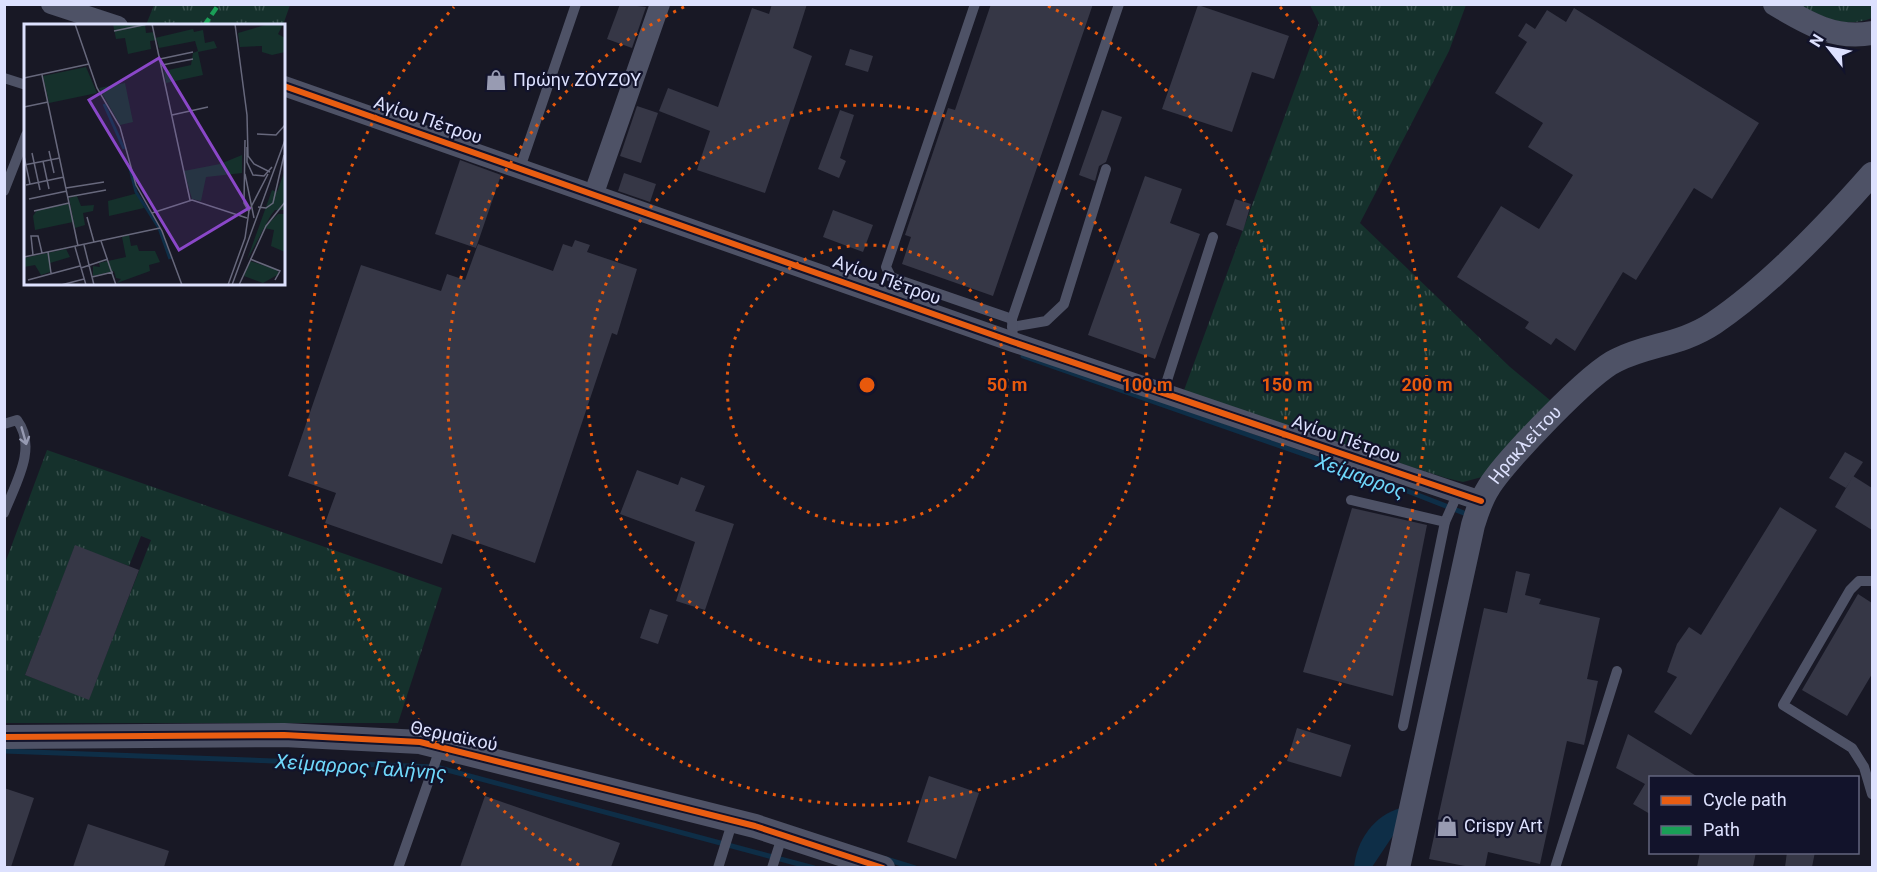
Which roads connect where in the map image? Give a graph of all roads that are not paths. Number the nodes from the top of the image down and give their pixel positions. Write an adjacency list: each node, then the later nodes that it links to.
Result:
1 (51, 4): 7 (street)
2 (576, 4): 14 (lane)
3 (660, 4): 18 (street)
4 (975, 4): 20 (lane)
5 (1119, 4): 20 (lane)
6 (1775, 4): 9 (street)
7 (86, 10): 8 (street)
8 (114, 24)
9 (1872, 33)
10 (4, 78): 11 (lane)
11 (24, 84)
12 (285, 86): 14 (street, Αγίου Πέτρου)
13 (24, 140): 17 (lane)
14 (520, 168): 18 (street, Αγίου Πέτρου)
15 (1106, 169): 20 (lane)
16 (1872, 174): 25 (street, Ηρακλείτου)
17 (4, 191)
18 (594, 193): 20 (street, Αγίου Πέτρου)
19 (1213, 237): 21 (lane)
20 (1012, 329): 21 (street, Αγίου Πέτρου)
21 (1163, 393): 23 (street, Αγίου Πέτρου)
22 (4, 424): 26 (lane, one-way to 26)
23 (1458, 493): 25 (street, Αγίου Πέτρου); 27 (lane)
24 (1351, 500): 27 (lane)
25 (1481, 501): 40 (street, Ηρακλείτου)
26 (4, 513)
27 (1445, 522): 30 (lane)
28 (1872, 581): 33 (lane)
29 (1617, 671): 41 (lane)
30 (1403, 726)
31 (4, 737): 32 (street, Θερμαϊκού)
32 (441, 746): 34 (street, Θερμαϊκού); 36 (lane)
33 (1872, 794)
34 (734, 820): 35 (street, Θερμαϊκού); 37 (lane)
35 (783, 834): 38 (lane); 39 (street, Θερμαϊκού)
36 (398, 867)
37 (718, 867)
38 (772, 867)
39 (883, 867)
40 (1398, 867)
41 (1556, 867)

